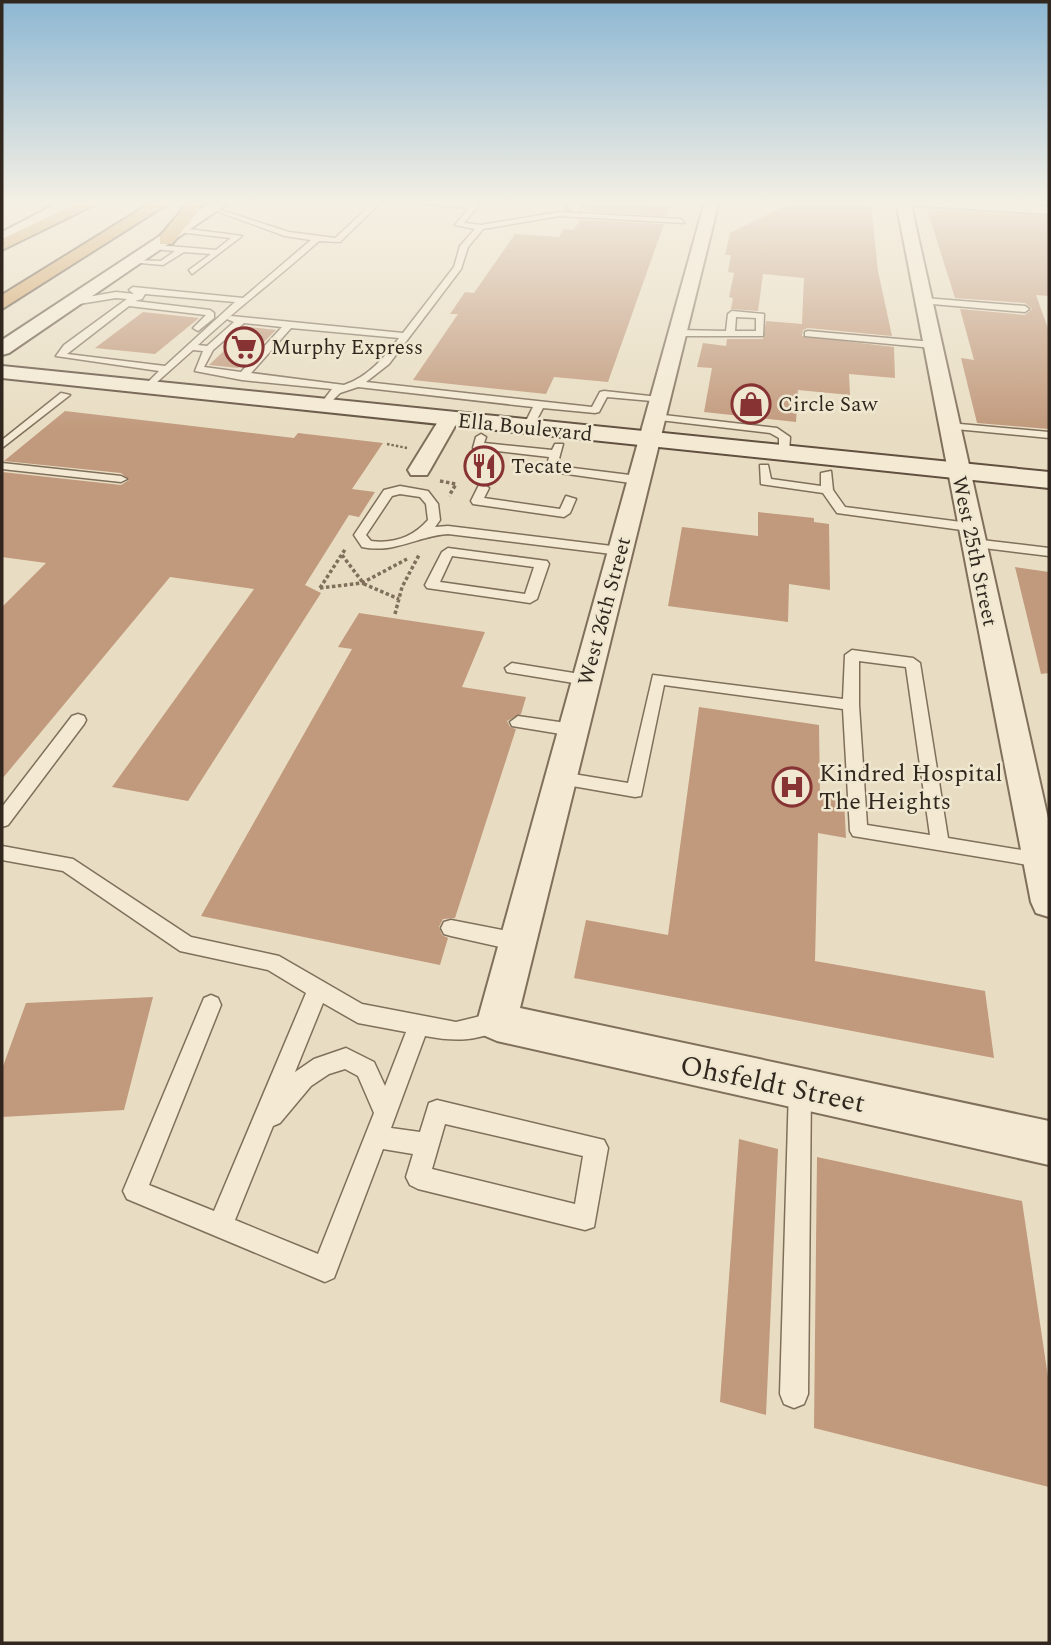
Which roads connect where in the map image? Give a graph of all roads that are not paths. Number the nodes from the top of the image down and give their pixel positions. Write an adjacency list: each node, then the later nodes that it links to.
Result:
1 (42, 278): 11 (highway)
2 (109, 278): 7 (main road)
3 (272, 278): 12 (lane)
4 (450, 278): 22 (lane)
5 (691, 278): 19 (street, West 26th Street)
6 (919, 278): 9 (street, West 25th Street)
7 (104, 281): 8 (lane); 10 (main road)
8 (135, 297): 10 (lane); 12 (lane); 29 (lane); 29 (lane)
9 (924, 301): 13 (lane); 24 (street, West 25th Street)
10 (73, 302): 23 (main road)
11 (2, 303)
12 (237, 303): 14 (lane)
13 (1026, 309)
14 (220, 318): 15 (lane); 25 (lane)
15 (242, 320): 16 (lane); 18 (lane)
16 (289, 325): 22 (lane); 30 (lane)
17 (730, 332): 19 (lane)
18 (227, 333): 21 (lane); 26 (lane)
19 (677, 333): 35 (street, West 26th Street)
20 (808, 334): 24 (lane)
21 (241, 335)
22 (406, 336): 31 (lane)
23 (6, 345)
24 (933, 345): 39 (street, West 25th Street)
25 (190, 347): 26 (lane); 27 (lane)
26 (211, 354): 30 (lane)
27 (166, 369): 29 (lane); 29 (lane)
28 (2, 372): 29 (main road, Ella Boulevard)
29 (149, 377): 37 (main road, Ella Boulevard)
30 (242, 377): 33 (lane)
31 (357, 384): 33 (lane); 36 (lane)
32 (2, 388): 34 (main road, Ella Boulevard)
33 (344, 388): 37 (lane)
34 (65, 395): 38 (main road, Ella Boulevard); 42 (lane)
35 (659, 400): 36 (lane); 43 (street, West 26th Street)
36 (539, 405): 41 (lane)
37 (324, 406): 38 (main road, Ella Boulevard)
38 (445, 426): 41 (main road, Ella Boulevard); 41 (main road, Ella Boulevard); 46 (street)
39 (949, 426): 40 (lane); 48 (street, West 25th Street)
40 (1049, 435)
41 (523, 440): 43 (main road, Ella Boulevard); 43 (main road, Ella Boulevard)
42 (2, 444)
43 (647, 448): 44 (main road, Ella Boulevard); 44 (lane); 58 (street, West 26th Street)
44 (774, 460): 48 (main road, Ella Boulevard); 50 (main road, Ella Boulevard)
45 (2, 467): 47 (lane)
46 (419, 470)
47 (121, 479)
48 (960, 479): 49 (main road, Ella Boulevard); 50 (main road, Ella Boulevard); 52 (main road, Ella Boulevard); 57 (street, West 25th Street)
49 (1049, 480)
50 (827, 482): 57 (lane)
51 (483, 488): 55 (lane)
52 (1049, 496)
53 (570, 499): 55 (lane)
54 (433, 510): 55 (lane); 56 (lane); 56 (lane)
55 (511, 522): 56 (lane); 58 (lane); 60 (lane)
56 (421, 532)
57 (971, 535): 59 (lane); 71 (street, West 25th Street)
58 (621, 547): 62 (street, West 26th Street)
59 (1049, 552)
60 (496, 558): 60 (lane)
61 (512, 668): 62 (lane)
62 (586, 680): 66 (street, West 26th Street)
63 (851, 705): 67 (lane); 69 (lane); 69 (lane)
64 (78, 720): 68 (lane)
65 (518, 722): 66 (lane)
66 (573, 730): 67 (street, West 26th Street)
67 (561, 778): 74 (street, West 26th Street)
68 (2, 820)
69 (940, 844): 71 (lane)
70 (2, 853): 75 (lane)
71 (1040, 860): 72 (street, West 25th Street)
72 (1049, 896)
73 (452, 928): 74 (lane)
74 (518, 942): 77 (street, West 26th Street)
75 (318, 990): 78 (lane); 81 (lane)
76 (211, 1005): 85 (lane)
77 (498, 1022): 78 (lane); 79 (street, Ohsfeldt Street)
78 (419, 1025): 80 (lane)
79 (800, 1088): 83 (street, Ohsfeldt Street); 86 (lane)
80 (385, 1113): 81 (lane); 82 (lane)
81 (260, 1129): 85 (lane)
82 (376, 1137): 84 (lane); 85 (lane)
83 (1049, 1143)
84 (427, 1144): 84 (lane)
85 (220, 1226)
86 (794, 1394)

